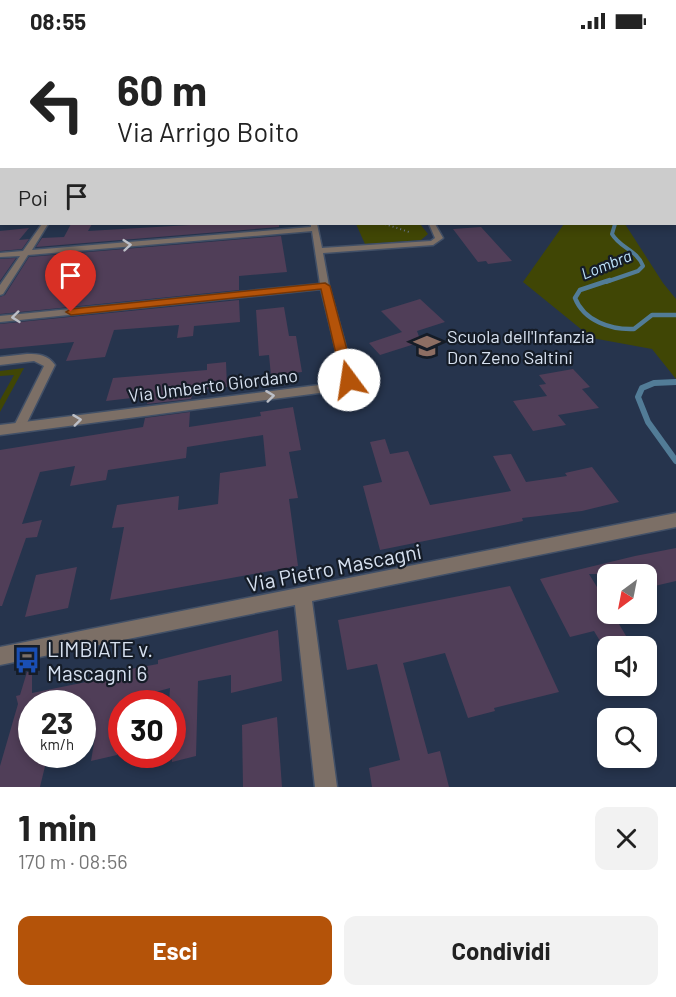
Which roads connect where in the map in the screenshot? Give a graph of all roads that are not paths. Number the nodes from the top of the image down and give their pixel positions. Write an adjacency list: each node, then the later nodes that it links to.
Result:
1 (44, 225): 5 (street)
2 (432, 225): 4 (street)
3 (314, 226): 4 (street); 5 (street, one-way to 3)
4 (319, 251): 7 (street)
5 (27, 253): 6 (street); 8 (street)
6 (0, 255)
7 (325, 286): 9 (street, one-way to 9); 11 (street, Via Umberto Giordano, one-way to 7)
8 (0, 292)
9 (0, 319)
10 (0, 361): 11 (street)
11 (19, 428): 12 (street)
12 (0, 430)
13 (676, 520): 14 (street, Via Pietro Mascagni)
14 (303, 597): 15 (street, Via Pietro Mascagni); 16 (street)
15 (0, 656)
16 (326, 787)

